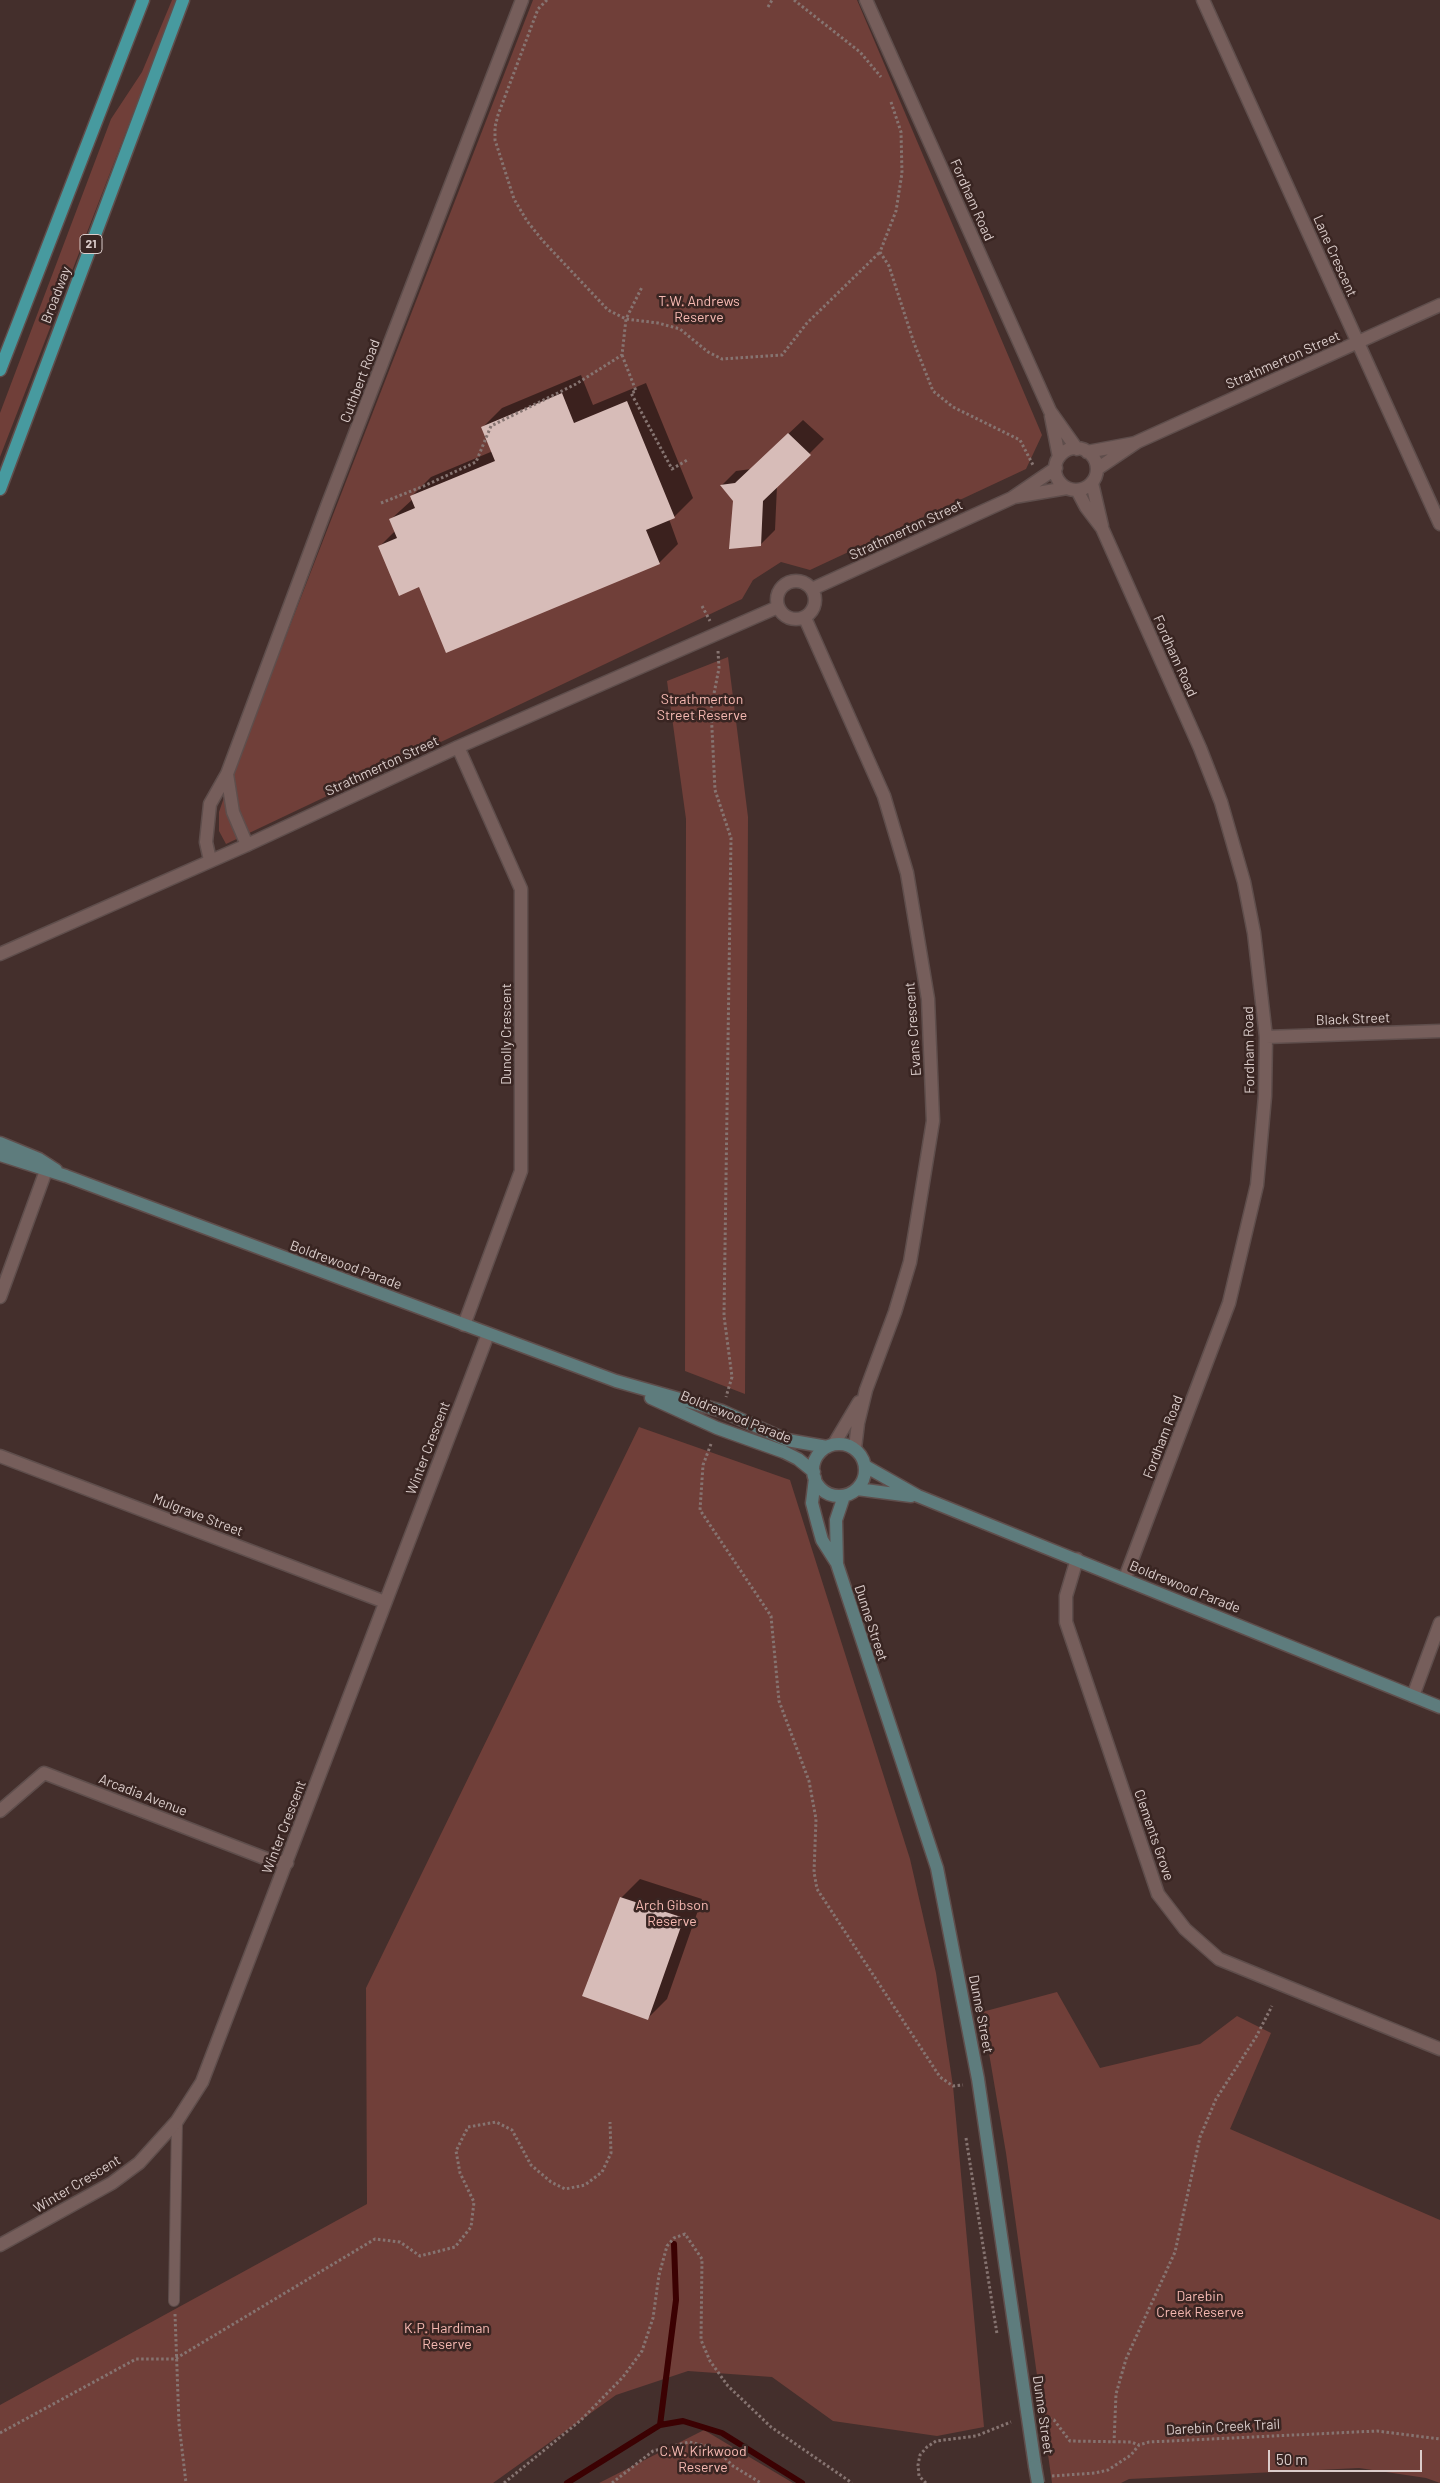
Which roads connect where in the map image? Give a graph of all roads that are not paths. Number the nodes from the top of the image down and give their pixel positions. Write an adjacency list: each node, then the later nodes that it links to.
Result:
1 (142, 0): 8 (main road, Broadway)
2 (183, 0): 15 (main road, Broadway / 21)
3 (522, 0): 24 (street, Cuthbert Road)
4 (866, 0): 9 (street, Fordham Road)
5 (1203, 0): 7 (street, Lane Crescent)
6 (1440, 305): 7 (street, Strathmerton Street)
7 (1358, 343): 10 (street, Strathmerton Street); 18 (street, Lane Crescent)
8 (0, 370)
9 (1050, 411): 11 (street, Fordham Road); 12 (street, Fordham Road)
10 (1137, 442): 11 (street, Strathmerton Street); 13 (street, Strathmerton Street)
11 (1082, 450): 12 (street); 13 (street)
12 (1058, 463): 16 (street); 17 (street, Strathmerton Street)
13 (1097, 469): 14 (street)
14 (1092, 483): 16 (street); 19 (street, Fordham Road)
15 (0, 489)
16 (1072, 489): 17 (street, Strathmerton Street); 19 (street, Fordham Road)
17 (1012, 498): 20 (street, Strathmerton Street)
18 (1440, 524)
19 (1102, 528): 29 (street, Fordham Road)
20 (812, 589): 21 (street); 22 (street)
21 (778, 606): 22 (street); 23 (street, Strathmerton Street)
22 (805, 618): 37 (street, Evans Crescent)
23 (458, 747): 25 (street, Strathmerton Street); 34 (street, Dunolly Crescent)
24 (227, 774): 25 (street, Cuthbert Road); 26 (street, Cuthbert Road)
25 (247, 845): 26 (street, Strathmerton Street)
26 (210, 860): 27 (street, Strathmerton Street)
27 (0, 954)
28 (1440, 1031): 29 (street, Black Street)
29 (1266, 1037): 48 (street, Fordham Road)
30 (0, 1143): 32 (main road, Boldrewood Parade)
31 (0, 1156): 32 (main road, Boldrewood Parade)
32 (47, 1168): 33 (street); 34 (main road, Boldrewood Parade)
33 (0, 1297)
34 (464, 1325): 35 (main road, Boldrewood Parade)
35 (488, 1334): 36 (main road, Boldrewood Parade); 49 (street, Winter Crescent)
36 (616, 1381): 38 (main road, Boldrewood Parade); 42 (main road, Boldrewood Parade)
37 (866, 1390): 38 (street, Evans Crescent); 39 (street, Evans Crescent)
38 (830, 1445): 39 (main road); 42 (main road)
39 (855, 1448): 41 (main road)
40 (0, 1456): 49 (street, Mulgrave Street)
41 (865, 1466): 43 (main road); 45 (main road, Boldrewood Parade)
42 (814, 1475): 44 (main road); 47 (main road, Dunne Street)
43 (857, 1489): 44 (main road); 45 (main road, Boldrewood Parade)
44 (844, 1496): 47 (main road, Dunne Street)
45 (918, 1496): 46 (main road, Boldrewood Parade)
46 (1077, 1559): 48 (main road, Boldrewood Parade); 55 (street, Clements Grove)
47 (837, 1564): 59 (main road, Dunne Street, bridge)
48 (1124, 1578): 51 (main road, Boldrewood Parade)
49 (385, 1602): 54 (street, Winter Crescent)
50 (1440, 1623): 51 (street)
51 (1413, 1696): 52 (main road, Boldrewood Parade)
52 (1440, 1707)
53 (0, 1811): 54 (street, Arcadia Avenue)
54 (286, 1863): 56 (street, Winter Crescent)
55 (1440, 2049)
56 (177, 2121): 57 (street, Winter Crescent); 58 (lane)
57 (0, 2246)
58 (174, 2301)
59 (1043, 2480)

